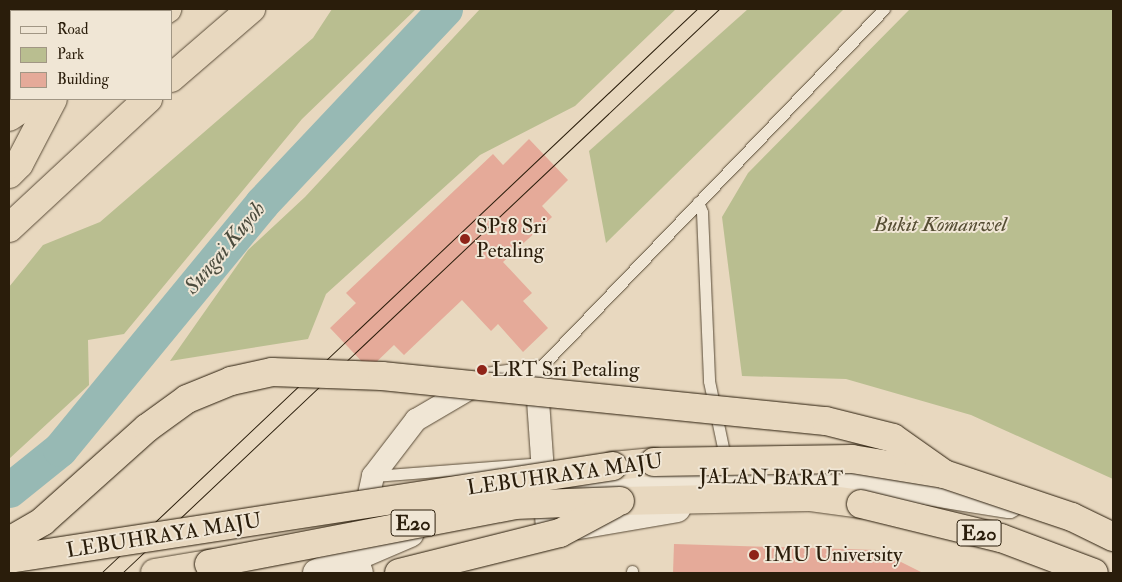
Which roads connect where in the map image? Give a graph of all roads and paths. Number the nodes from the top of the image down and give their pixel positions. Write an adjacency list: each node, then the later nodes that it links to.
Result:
1 (251, 9): 3 (highway)
2 (884, 9): 9 (lane)
3 (172, 77)
4 (34, 100): 7 (highway)
5 (52, 100): 8 (highway)
6 (138, 107): 10 (highway)
7 (9, 117)
8 (9, 174)
9 (698, 202): 11 (lane); 13 (lane)
10 (9, 228)
11 (536, 372): 12 (street); 15 (street)
12 (542, 463): 15 (lane); 16 (street)
13 (729, 473): 16 (main road, JALAN BARAT); 19 (main road, JALAN BARAT)
14 (944, 474): 20 (highway, LEBUHRAYA MAJU / E20, bridge); 21 (highway, bridge); 23 (highway, LEBUHRAYA MAJU / E20, bridge)
15 (373, 476): 24 (street)
16 (544, 501): 18 (street); 24 (main road, JALAN BARAT)
17 (620, 501): 25 (highway, LEBUHRAYA MAJU / E20, bridge); 27 (highway, bridge); 30 (highway, LEBUHRAYA MAJU / E20, bridge)
18 (547, 531): 22 (main road, JALAN BARAT); 28 (main road, JALAN BARAT)
19 (1113, 532)
20 (1113, 537)
21 (9, 541)
22 (1048, 549): 29 (main road); 31 (main road, JALAN BARAT)
23 (9, 559)
24 (359, 564): 26 (main road, JALAN BARAT)
25 (155, 573)
26 (317, 573)
27 (399, 573)
28 (405, 573)
29 (1064, 573)
30 (1094, 573)
31 (1100, 573)

